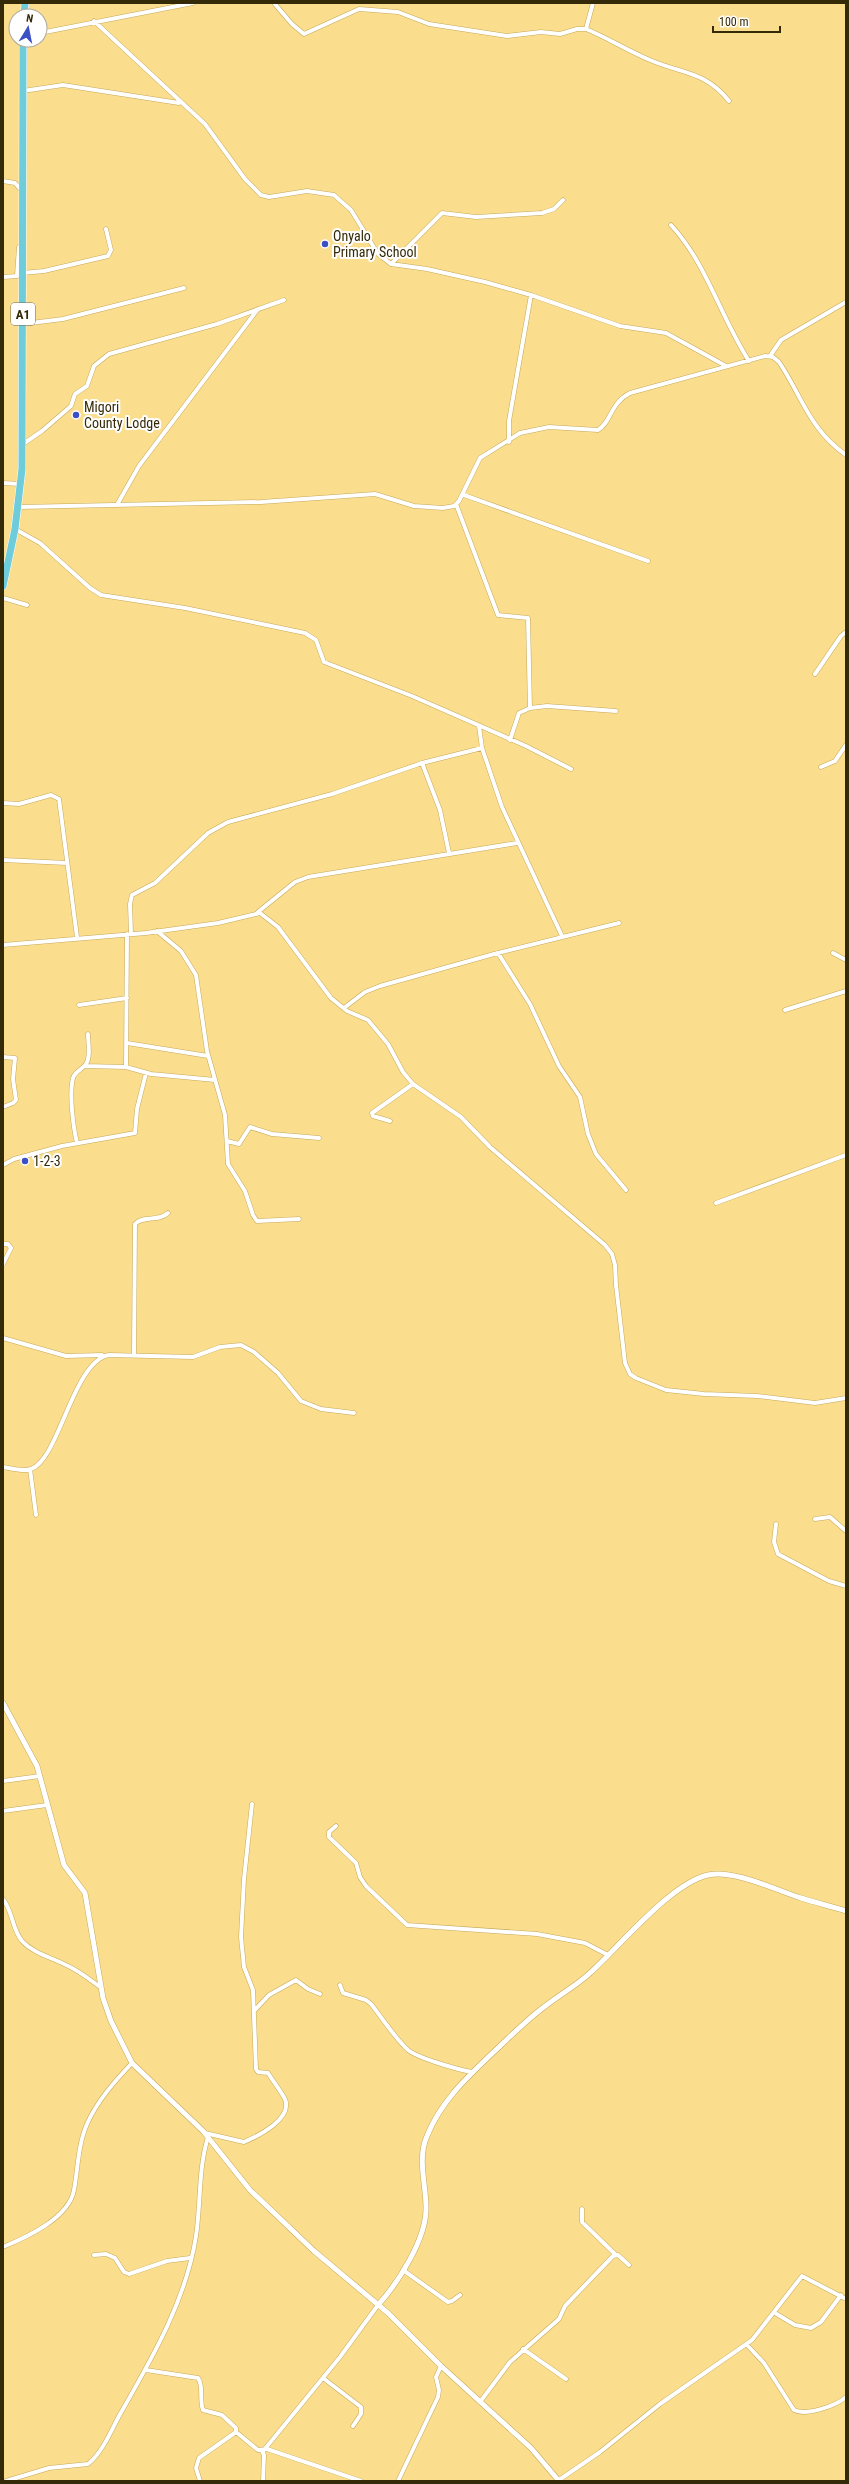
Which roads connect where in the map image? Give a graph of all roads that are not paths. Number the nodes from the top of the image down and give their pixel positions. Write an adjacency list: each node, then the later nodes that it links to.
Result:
1 (193, 3): 4 (street)
2 (274, 3): 5 (street)
3 (593, 3): 5 (street)
4 (94, 21): 6 (street); 10 (street)
5 (586, 29): 9 (street)
6 (48, 31)
7 (23, 48): 8 (highway, A1)
8 (23, 91): 10 (street); 12 (highway, A1)
9 (729, 101)
10 (180, 103): 16 (street)
11 (3, 181): 12 (street)
12 (23, 192): 17 (highway, A1); 18 (street)
13 (562, 200): 16 (street)
14 (671, 225): 26 (street)
15 (106, 229): 17 (street)
16 (391, 264): 20 (street)
17 (22, 273): 24 (highway, A1)
18 (3, 277)
19 (184, 288): 24 (street)
20 (531, 295): 27 (street); 28 (street)
21 (284, 300): 23 (street)
22 (846, 302): 25 (street)
23 (258, 309): 29 (street); 34 (street)
24 (23, 324): 29 (highway, A1)
25 (770, 356): 26 (street); 30 (street)
26 (749, 360): 27 (street)
27 (726, 366): 28 (street)
28 (509, 442): 33 (street)
29 (23, 444): 32 (highway, A1)
30 (846, 455)
31 (3, 483): 32 (street)
32 (20, 484): 36 (highway, A1)
33 (464, 495): 35 (street); 38 (street)
34 (118, 503): 35 (street); 36 (street)
35 (456, 504): 44 (street)
36 (18, 506): 37 (highway, A1)
37 (15, 529): 39 (highway, A1); 46 (street)
38 (648, 561)
39 (3, 586)
40 (3, 598): 41 (street)
41 (27, 605)
42 (846, 632): 43 (street)
43 (815, 674)
44 (530, 708): 45 (street); 47 (street)
45 (616, 711)
46 (479, 726): 47 (street); 49 (street)
47 (510, 740): 52 (street)
48 (846, 745): 51 (street)
49 (482, 748): 50 (street); 54 (street)
50 (422, 763): 55 (street); 61 (street)
51 (820, 767)
52 (571, 769)
53 (3, 803): 57 (street)
54 (517, 843): 55 (street); 62 (street)
55 (449, 853): 58 (street)
56 (3, 860): 57 (street)
57 (67, 863): 63 (street)
58 (258, 912): 60 (street); 71 (street)
59 (619, 923): 62 (street)
60 (157, 931): 61 (street); 75 (street)
61 (129, 934): 63 (street); 69 (street)
62 (562, 936): 65 (street)
63 (77, 938): 64 (street)
64 (3, 944)
65 (498, 953): 71 (street); 89 (street)
66 (833, 953): 67 (street)
67 (846, 960)
68 (846, 991): 72 (street)
69 (127, 998): 70 (street); 74 (street)
70 (79, 1005)
71 (344, 1008): 81 (street)
72 (786, 1010)
73 (88, 1034): 77 (street)
74 (127, 1043): 75 (street); 78 (street)
75 (208, 1056): 80 (street)
76 (3, 1057): 82 (street)
77 (85, 1066): 78 (street); 86 (street)
78 (126, 1067): 79 (street)
79 (146, 1073): 80 (street); 86 (street)
80 (215, 1080): 85 (street)
81 (413, 1084): 83 (street); 98 (street)
82 (3, 1107)
83 (390, 1121)
84 (319, 1138): 85 (street)
85 (227, 1141): 92 (street)
86 (77, 1143): 88 (street)
87 (846, 1155): 90 (street)
88 (3, 1165)
89 (626, 1190)
90 (716, 1203)
91 (168, 1213): 96 (street)
92 (299, 1219)
93 (3, 1244): 94 (street)
94 (3, 1264)
95 (3, 1338): 97 (street)
96 (134, 1354): 97 (street); 99 (street)
97 (104, 1355): 101 (street)
98 (846, 1398)
99 (354, 1413)
100 (3, 1467): 101 (street)
101 (30, 1469): 102 (street)
102 (36, 1515)
103 (815, 1519): 105 (street)
104 (776, 1524): 106 (street)
105 (846, 1531)
106 (846, 1586)
107 (3, 1702): 108 (street)
108 (40, 1776): 109 (street); 111 (street)
109 (3, 1781)
110 (252, 1804): 120 (street)
111 (47, 1805): 112 (street); 118 (street)
112 (3, 1811)
113 (336, 1826): 116 (street)
114 (3, 1899): 118 (street)
115 (846, 1910): 116 (street)
116 (608, 1955): 122 (street)
117 (340, 1985): 122 (street)
118 (100, 1987): 121 (street)
119 (320, 1994): 120 (street)
120 (254, 2011): 123 (street)
121 (132, 2063): 123 (street); 125 (street)
122 (472, 2072): 130 (street)
123 (207, 2135): 128 (street); 134 (street)
124 (582, 2209): 127 (street)
125 (3, 2247)
126 (94, 2254): 128 (street)
127 (616, 2255): 129 (street); 137 (street)
128 (190, 2258): 139 (street)
129 (629, 2265)
130 (403, 2270): 131 (street); 134 (street)
131 (460, 2295)
132 (841, 2295): 133 (street); 135 (street); 135 (street)
133 (846, 2299)
134 (378, 2305): 138 (street); 140 (street)
135 (775, 2313): 136 (street)
136 (747, 2345): 142 (street); 152 (street)
137 (523, 2349): 141 (street); 143 (street)
138 (441, 2366): 143 (street); 151 (street)
139 (146, 2370): 145 (street); 147 (street)
140 (323, 2378): 144 (street); 146 (street)
141 (566, 2379)
142 (846, 2397)
143 (480, 2402): 152 (street)
144 (353, 2426)
145 (236, 2432): 146 (street); 148 (street)
146 (263, 2450): 149 (street); 150 (street)
147 (6, 2481)
148 (200, 2481)
149 (263, 2481)
150 (361, 2481)
151 (398, 2481)
152 (559, 2481)

